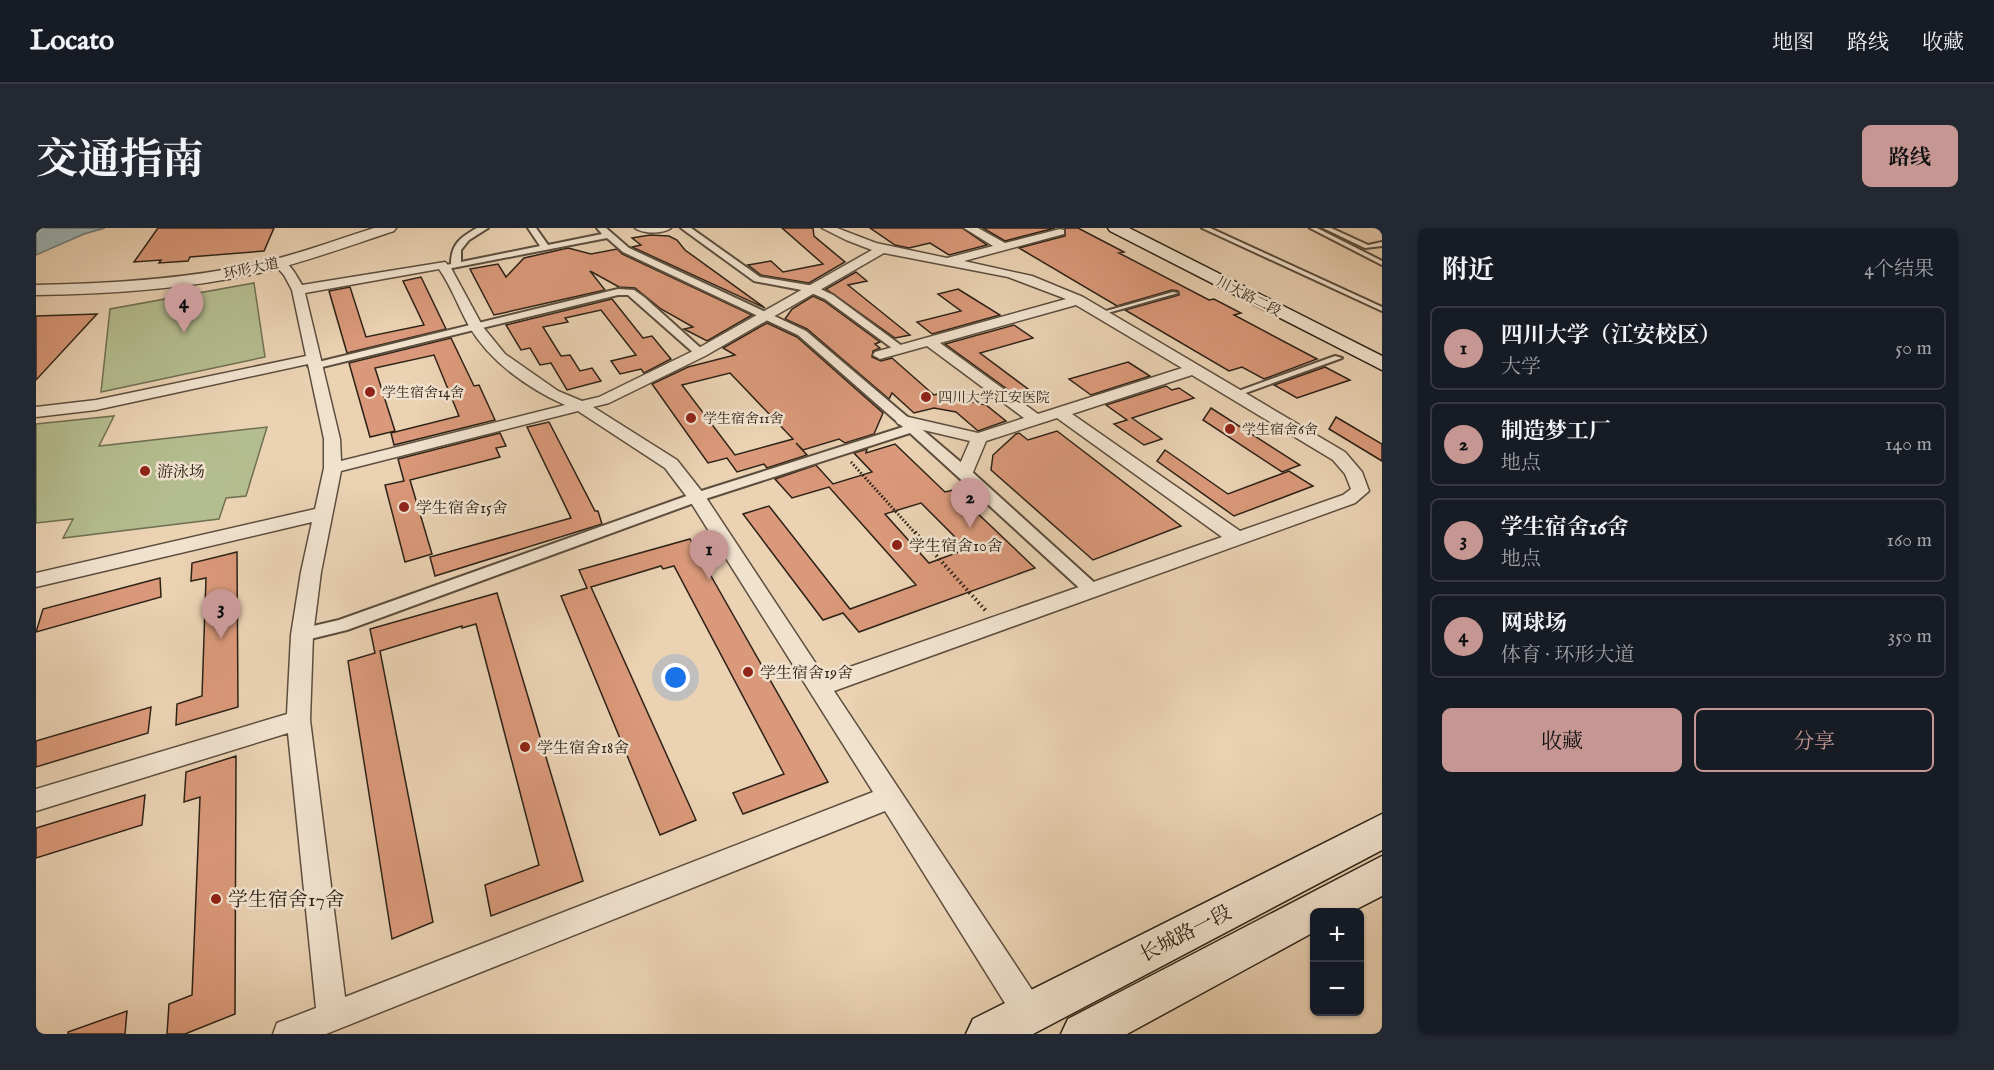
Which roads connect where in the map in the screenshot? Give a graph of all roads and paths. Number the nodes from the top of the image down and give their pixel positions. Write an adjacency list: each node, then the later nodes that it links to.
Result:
1 (389, 228): 20 (street, 环形大道)
2 (484, 228): 23 (street)
3 (532, 228): 18 (street)
4 (641, 228): 5 (street)
5 (665, 228)
6 (685, 228): 24 (street)
7 (828, 228): 19 (street)
8 (970, 228): 17 (street)
9 (1116, 228): 40 (main road, 川大路二段)
10 (1139, 228): 35 (main road, 川大路二段)
11 (1205, 228): 29 (lane)
12 (1313, 228): 22 (lane)
13 (1326, 228): 16 (lane)
14 (605, 232): 18 (street); 31 (street)
15 (1060, 232): 17 (street)
16 (1382, 244)
17 (1004, 247): 21 (street)
18 (546, 248): 23 (street)
19 (882, 249): 21 (street); 24 (street)
20 (278, 262): 25 (street, 环形大道); 26 (street)
21 (944, 263): 28 (street)
22 (1382, 263)
23 (451, 267): 26 (street); 32 (street)
24 (810, 288): 31 (street); 34 (street)
25 (36, 290)
26 (298, 290): 39 (street)
27 (1175, 293): 30 (lane)
28 (1078, 300): 30 (street); 33 (street)
29 (1382, 309)
30 (1102, 313): 41 (street)
31 (769, 315): 36 (street); 47 (street)
32 (477, 328): 36 (street); 39 (street); 43 (street)
33 (929, 341): 34 (street); 46 (street)
34 (900, 349): 37 (street)
35 (1382, 350)
36 (700, 353): 43 (street)
37 (880, 355)
38 (1338, 358): 42 (lane)
39 (313, 362): 44 (street); 50 (street)
40 (1382, 364)
41 (1195, 369): 42 (street); 45 (street)
42 (1236, 393): 54 (street)
43 (580, 406): 50 (street); 52 (street)
44 (36, 412)
45 (1059, 412): 46 (street); 54 (street)
46 (1036, 420): 48 (street)
47 (908, 424): 48 (street); 49 (street); 51 (street)
48 (979, 438): 51 (street)
49 (840, 450): 52 (street); 57 (path)
50 (333, 468): 53 (street)
51 (965, 472): 56 (street)
52 (697, 496): 58 (street); 59 (street)
53 (323, 513): 55 (street); 58 (street)
54 (1238, 538): 56 (street)
55 (36, 580)
56 (1092, 590): 57 (street)
57 (998, 623): 59 (street)
58 (302, 635): 60 (street)
59 (819, 687): 61 (street)
60 (298, 720): 62 (street); 66 (street)
61 (890, 797): 65 (street); 66 (street)
62 (36, 801)
63 (1382, 831): 65 (main road, 长城路一段)
64 (1382, 875): 69 (main road)
65 (1029, 1013): 68 (main road, 长城路一段)
66 (332, 1017): 67 (street)
67 (288, 1034)
68 (988, 1034)
69 (1083, 1034)

